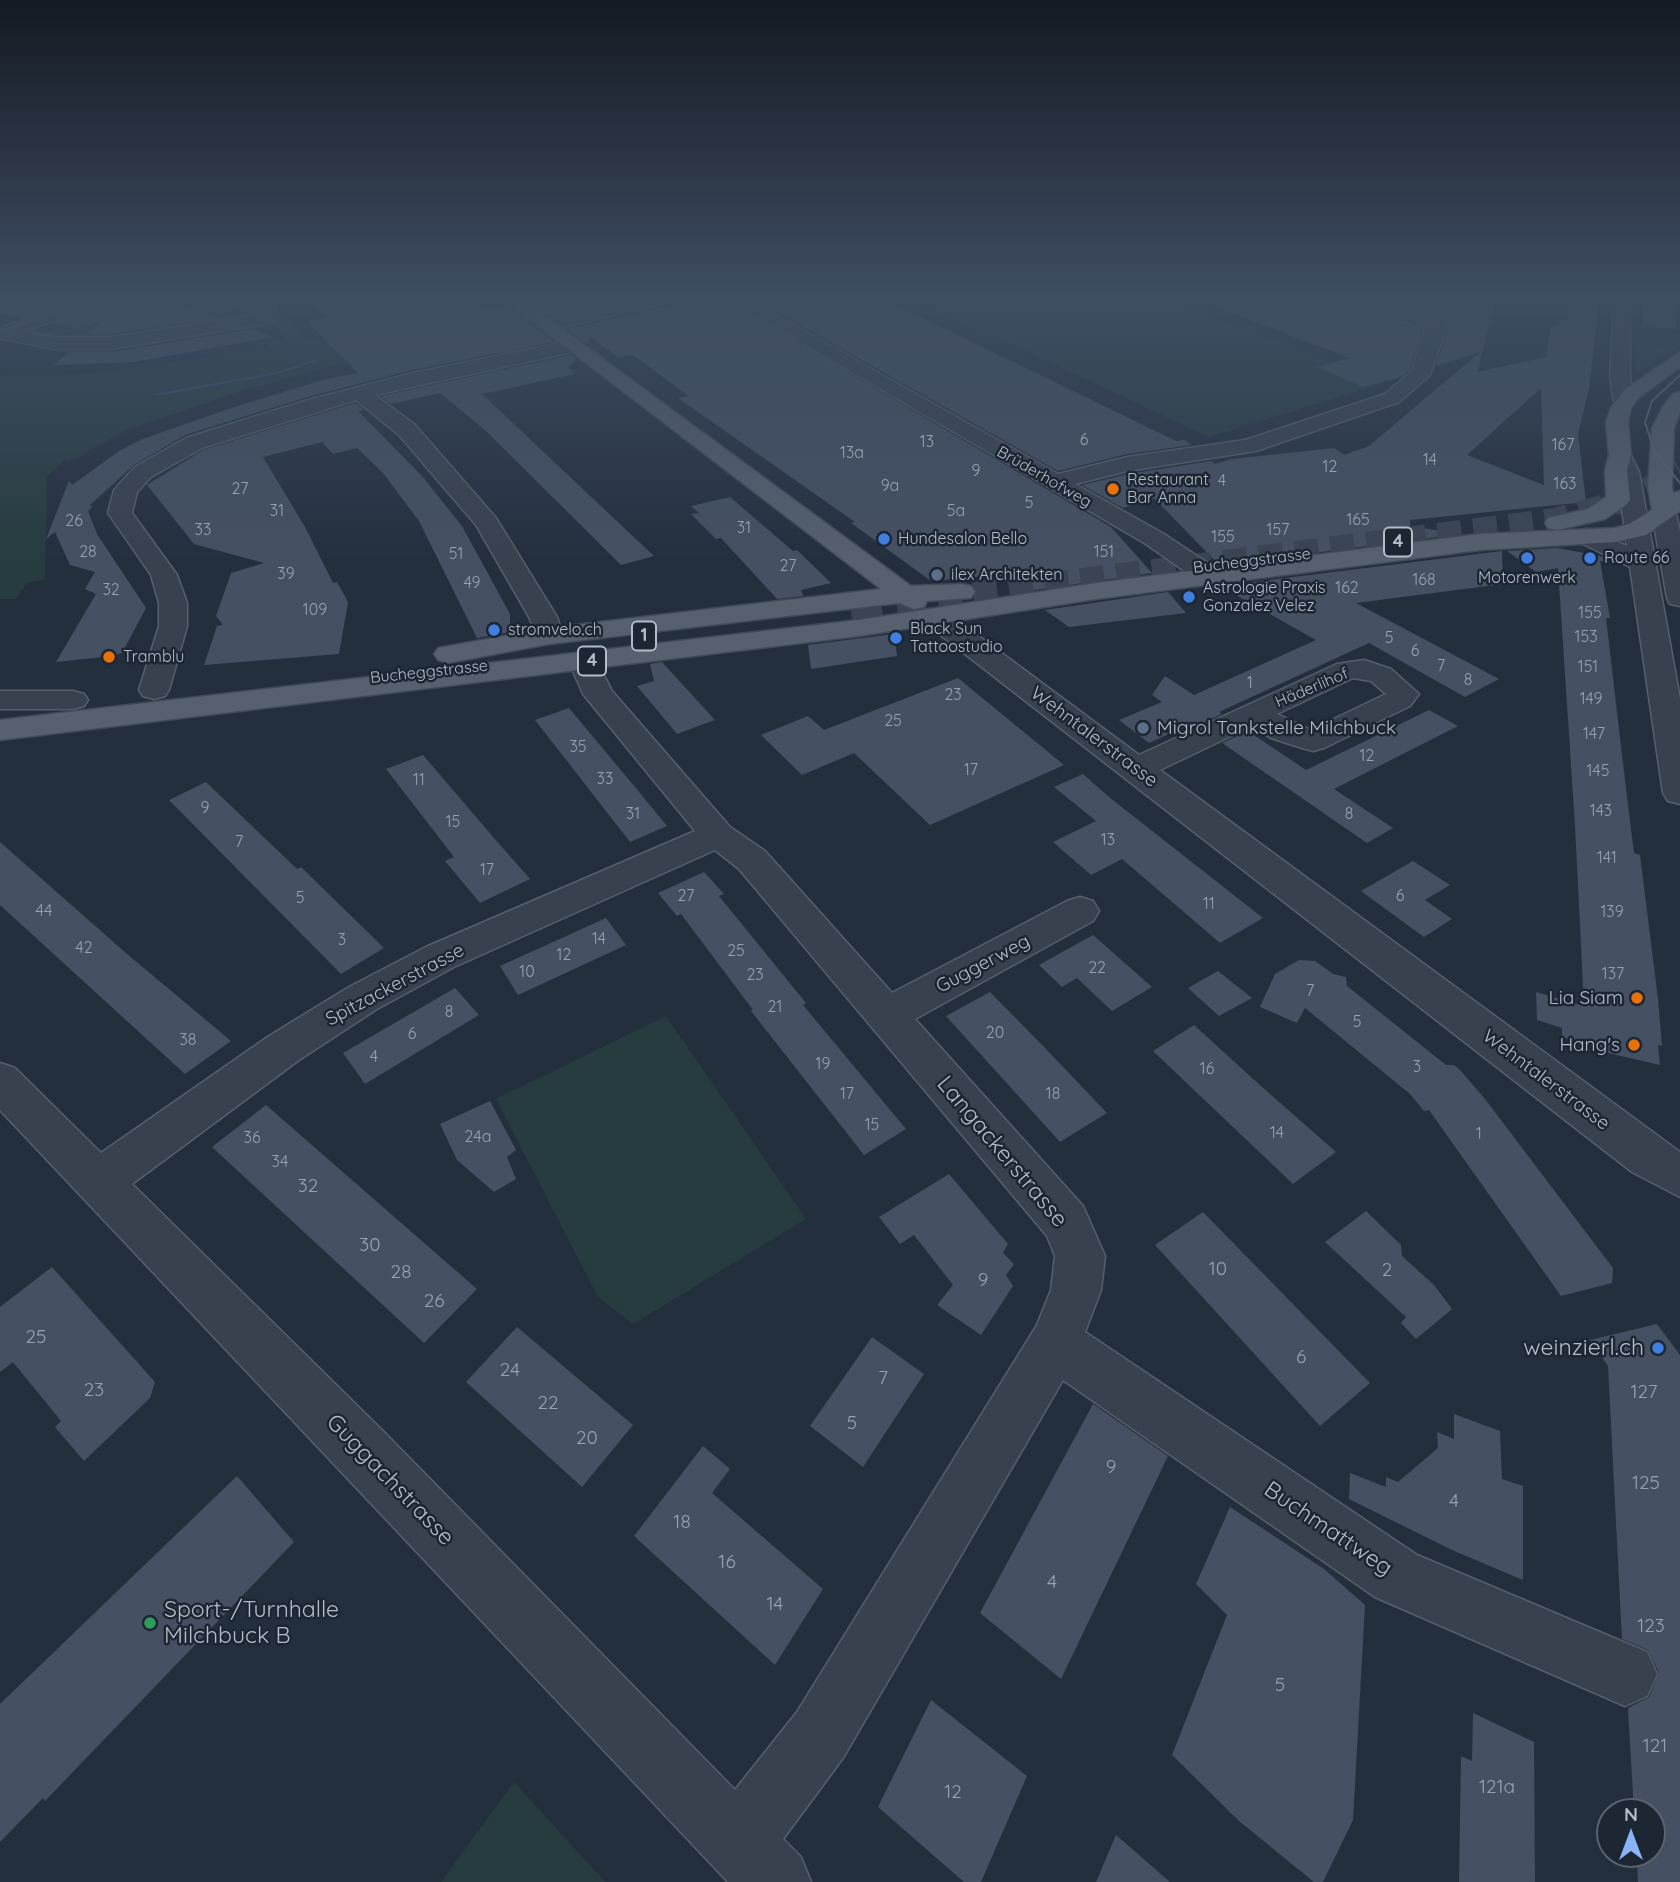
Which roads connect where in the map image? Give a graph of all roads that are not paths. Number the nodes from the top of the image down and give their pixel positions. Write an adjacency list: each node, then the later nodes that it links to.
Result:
1 (393, 385): 7 (street)
2 (627, 385): 18 (main road, Wehntalerstrasse)
3 (885, 385): 12 (street, Brüderhofweg)
4 (1408, 385): 12 (street)
5 (1621, 385): 9 (street)
6 (1645, 385): 9 (main road)
7 (359, 392): 21 (street, Langackerstrasse); 23 (street)
8 (1680, 398): 10 (main road)
9 (1624, 401): 11 (main road)
10 (1670, 445): 11 (street); 13 (main road)
11 (1624, 464): 14 (main road); 15 (street)
12 (1055, 482): 17 (street, Brüderhofweg)
13 (1672, 505): 15 (main road, Bucheggstrasse / 4); 19 (street)
14 (1591, 525): 15 (main road, Bucheggstrasse / 4); 16 (street, Bucheggstrasse); 17 (main road, Bucheggstrasse / 4)
15 (1637, 530): 16 (street)
16 (1642, 563): 31 (street)
17 (1205, 571): 18 (main road, Bucheggstrasse / 4); 20 (main road, Bucheggstrasse / 4)
18 (905, 594): 20 (main road, Wehntalerstrasse); 21 (main road, 4)
19 (1680, 598)
20 (935, 617): 21 (main road, 4); 30 (street, Wehntalerstrasse)
21 (566, 649): 22 (main road, 4); 29 (main road, 4); 32 (street, Langackerstrasse)
22 (436, 656): 23 (main road, Bucheggstrasse / 1); 28 (main road, Bucheggstrasse / 1)
23 (154, 690): 25 (main road, Bucheggstrasse / 1)
24 (0, 700): 25 (street, Bucheggstrasse)
25 (73, 700): 26 (main road, Bucheggstrasse / 1)
26 (0, 710)
27 (1254, 713): 30 (street, Häderlihof)
28 (0, 721)
29 (0, 730)
30 (1136, 769): 36 (street, Wehntalerstrasse)
31 (1680, 793)
32 (718, 835): 34 (street, Langackerstrasse); 37 (street, Spitzackerstrasse)
33 (1080, 911): 34 (street, Guggerweg)
34 (885, 1017): 38 (street, Langackerstrasse)
35 (0, 1081): 37 (street, Guggachstrasse)
36 (1680, 1176)
37 (98, 1182): 40 (street, Guggachstrasse)
38 (1055, 1343): 39 (street, Buchmattweg); 40 (street, Langackerstrasse)
39 (1625, 1674)
40 (758, 1863)

